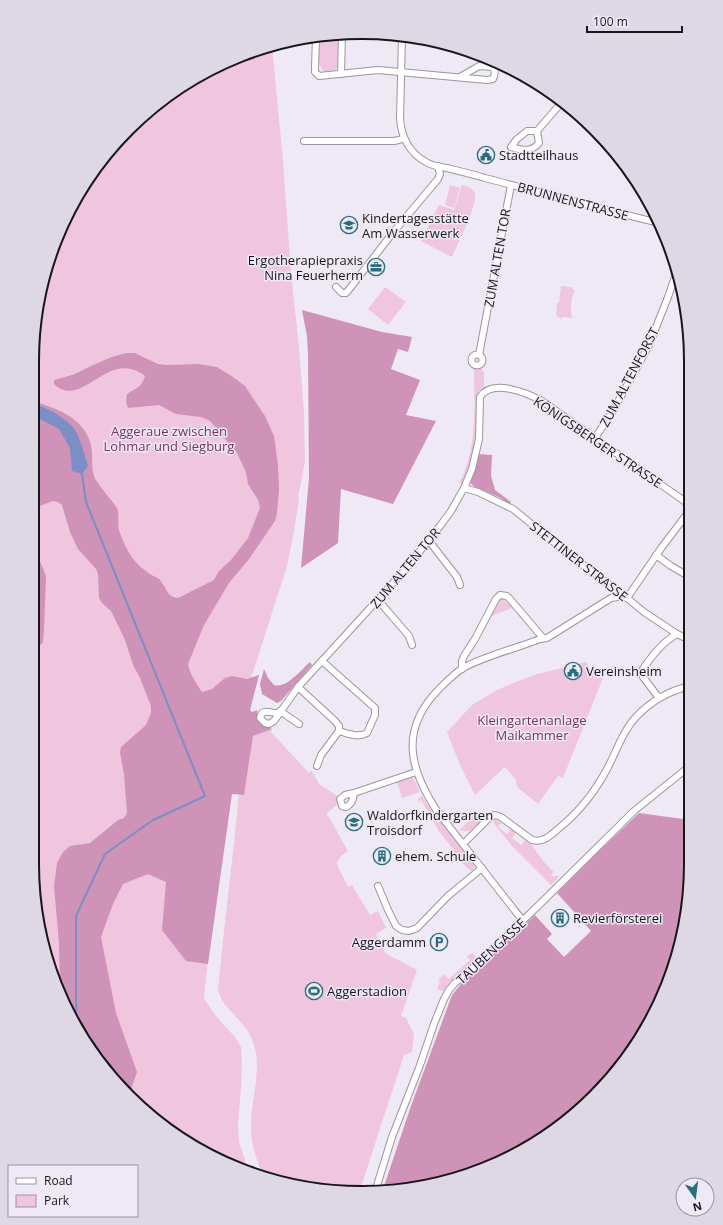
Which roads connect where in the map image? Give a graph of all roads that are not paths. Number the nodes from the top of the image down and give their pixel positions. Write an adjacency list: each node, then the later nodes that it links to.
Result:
1 (342, 40): 7 (street)
2 (316, 42): 7 (street)
3 (402, 42): 6 (street)
4 (492, 67): 8 (street)
5 (493, 67): 8 (street)
6 (401, 71): 7 (street); 8 (street); 11 (street)
7 (341, 74)
8 (460, 77)
9 (558, 106): 10 (street)
10 (537, 131): 10 (street)
11 (404, 138): 12 (street); 13 (street, BRUNNENSTRASSE)
12 (304, 140)
13 (438, 166): 14 (street, BRUNNENSTRASSE); 17 (street)
14 (511, 185): 15 (street, BRUNNENSTRASSE); 18 (street, ZUM ALTEN TOR)
15 (652, 221)
16 (673, 280): 20 (street, ZUM ALTENFORST)
17 (336, 287)
18 (479, 355)
19 (480, 397): 20 (street, KÖNIGSBERGER STRASSE); 21 (street, ZUM ALTEN TOR)
20 (595, 438): 22 (street, KÖNIGSBERGER STRASSE)
21 (464, 488): 24 (street, ZUM ALTEN TOR); 28 (street, STETTINER STRASSE)
22 (684, 501)
23 (684, 518): 25 (street)
24 (429, 541): 27 (street); 29 (street, ZUM ALTEN TOR)
25 (656, 555): 26 (street); 28 (street)
26 (684, 574)
27 (460, 585)
28 (626, 597): 30 (street, STETTINER STRASSE); 32 (street)
29 (378, 600): 33 (street); 34 (street, ZUM ALTEN TOR)
30 (677, 634): 31 (street, STETTINER STRASSE); 38 (street)
31 (684, 637)
32 (543, 638): 35 (street); 35 (street)
33 (412, 645)
34 (322, 661): 36 (street, ZUM ALTEN TOR); 40 (street)
35 (462, 669): 43 (street)
36 (298, 687): 39 (street, ZUM ALTEN TOR); 40 (street)
37 (684, 688): 38 (street)
38 (659, 698): 45 (street)
39 (299, 724)
40 (339, 730): 41 (street)
41 (317, 766)
42 (684, 771): 48 (street, TAUBENGASSE)
43 (416, 772): 44 (street); 45 (street)
44 (354, 794)
45 (463, 844): 46 (street)
46 (482, 868): 47 (street); 48 (street)
47 (378, 886)
48 (523, 921): 49 (street, TAUBENGASSE)
49 (377, 1185)

